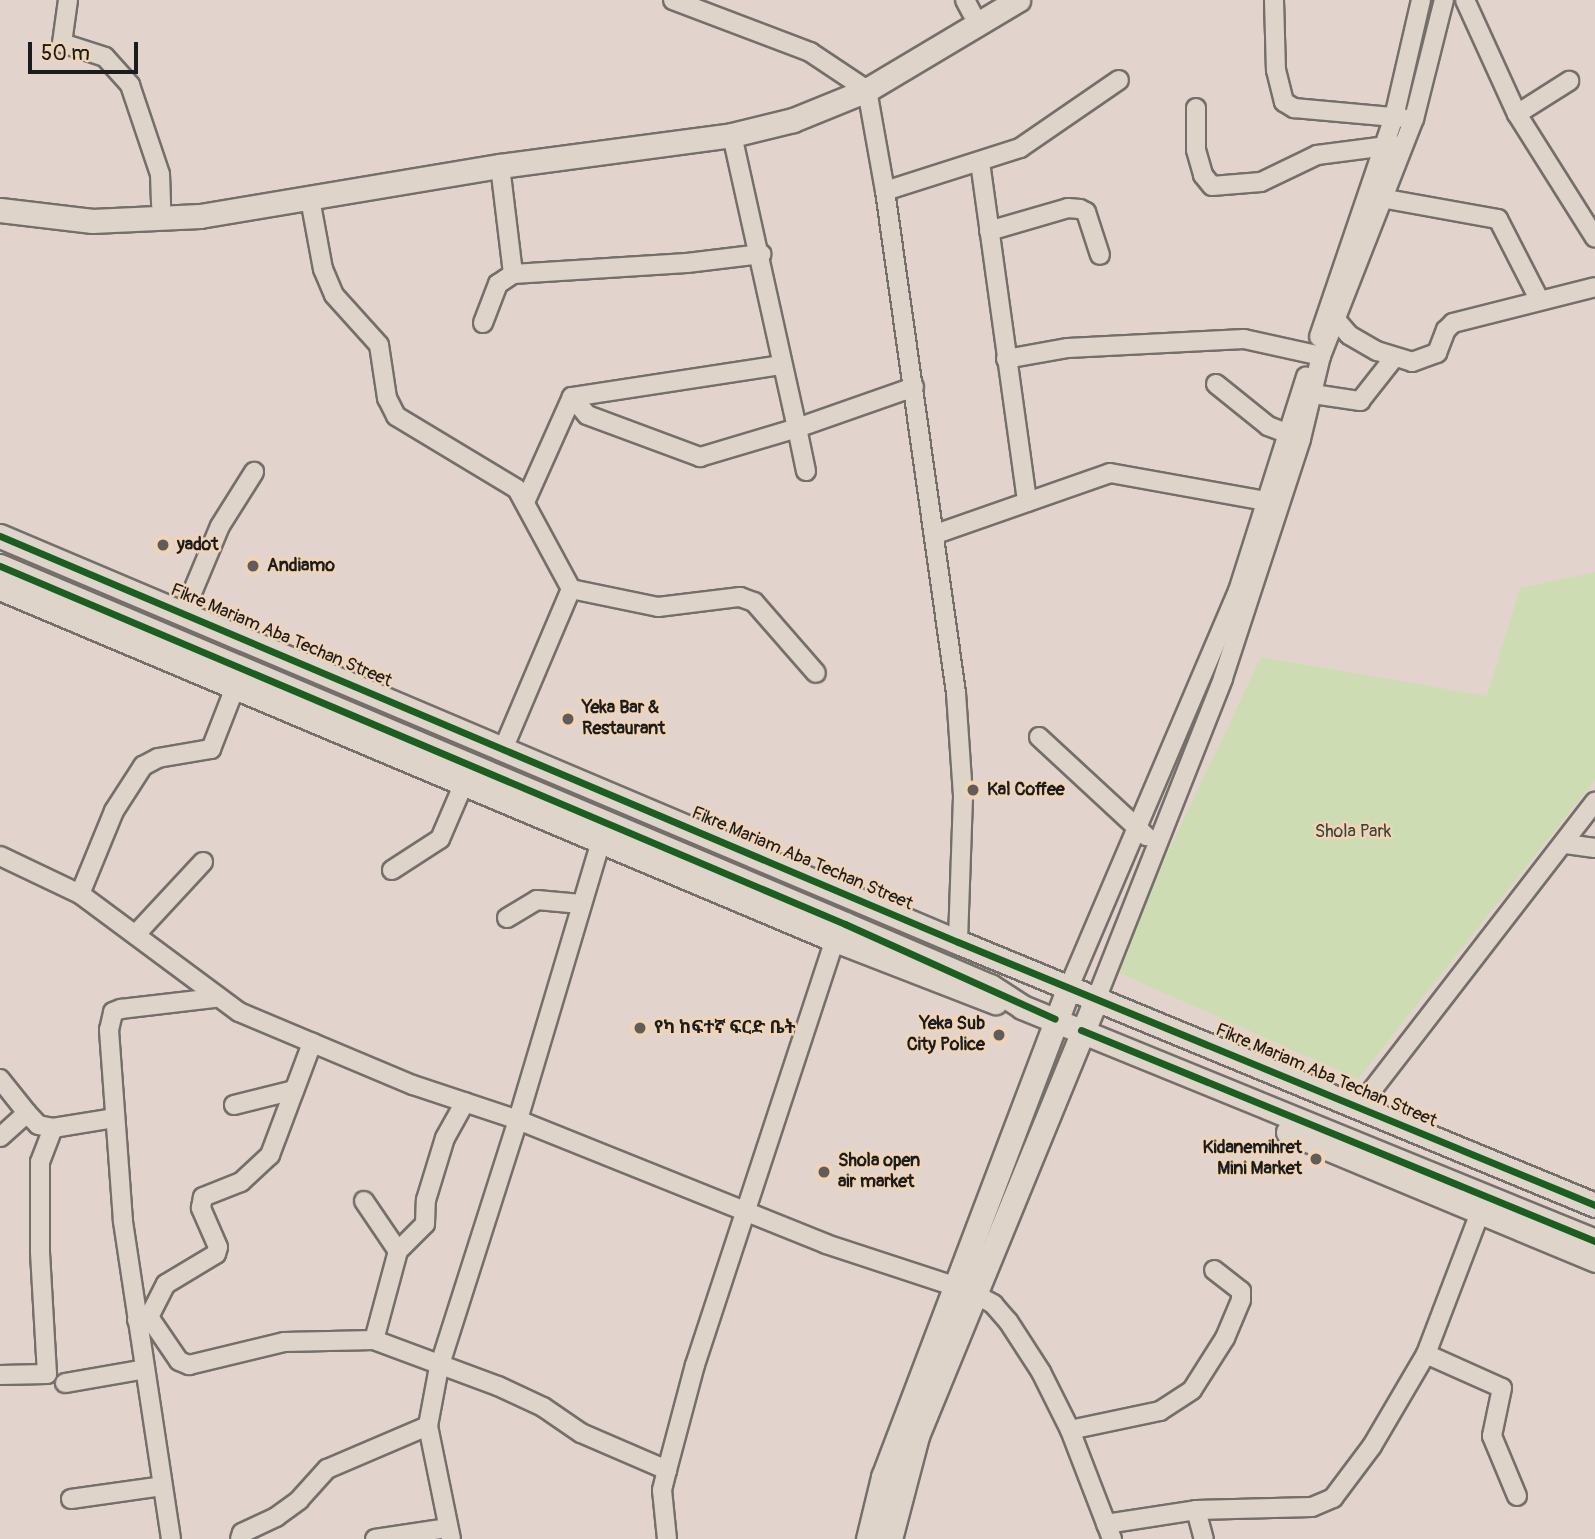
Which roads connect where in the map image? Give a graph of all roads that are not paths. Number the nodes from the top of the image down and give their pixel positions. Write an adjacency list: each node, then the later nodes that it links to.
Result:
1 (68, 0): 26 (street)
2 (673, 0): 12 (street)
3 (992, 0): 9 (main road)
4 (1018, 0): 12 (main road)
5 (1274, 0): 15 (street)
6 (1421, 0): 15 (street)
7 (1444, 0): 16 (street)
8 (1465, 0): 14 (street)
9 (968, 6): 12 (main road)
10 (1119, 80): 19 (street)
11 (1569, 81): 14 (street)
12 (862, 85): 17 (main road); 21 (main road); 22 (street)
13 (1196, 108): 18 (street)
14 (1517, 114): 29 (street)
15 (1394, 117): 16 (street); 18 (street)
16 (1414, 119): 18 (street)
17 (733, 135): 20 (main road); 30 (street)
18 (1392, 146): 24 (street); 37 (street)
19 (980, 162): 22 (street); 28 (street)
20 (500, 166): 21 (main road); 32 (street)
21 (417, 173): 25 (main road); 26 (main road)
22 (885, 191): 42 (street)
23 (0, 195): 26 (main road)
24 (1381, 198): 34 (street); 35 (street)
25 (310, 199): 27 (main road); 49 (street)
26 (161, 205)
27 (0, 210)
28 (989, 230): 31 (street); 38 (street)
29 (1595, 238)
30 (761, 254): 32 (street); 40 (street)
31 (1100, 255)
32 (513, 274): 36 (street)
33 (1595, 287): 34 (street)
34 (1539, 299): 39 (street)
35 (1337, 321): 37 (street); 39 (street)
36 (483, 323)
37 (1317, 355): 38 (street); 43 (street); 46 (street)
38 (1006, 359): 50 (street)
39 (1393, 359): 43 (street)
40 (780, 365): 44 (street); 45 (street)
41 (1216, 384): 46 (street)
42 (914, 387): 45 (street); 52 (street)
43 (1313, 394): 46 (street)
44 (572, 397): 45 (street); 49 (street)
45 (796, 428): 47 (street)
46 (1294, 436): 51 (street)
47 (806, 471)
48 (254, 472): 57 (street)
49 (525, 502): 56 (street)
50 (1027, 502): 51 (street); 52 (street)
51 (1273, 502): 65 (street); 67 (street)
52 (936, 534): 78 (street)
53 (0, 536): 57 (main road, Fikre Mariam Aba Techan Street)
54 (0, 566): 66 (main road)
55 (0, 588): 59 (main road)
56 (571, 589): 58 (street); 61 (street)
57 (184, 612): 61 (main road, Fikre Mariam Aba Techan Street)
58 (816, 673)
59 (236, 685): 62 (main road); 73 (street)
60 (1039, 737): 65 (street)
61 (503, 749): 63 (main road, Fikre Mariam Aba Techan Street)
62 (464, 783): 66 (main road); 72 (street)
63 (623, 800): 66 (main road); 78 (main road, Fikre Mariam Aba Techan Street)
64 (1595, 802): 68 (street)
65 (1139, 829): 67 (street); 79 (street)
66 (607, 833): 74 (street); 77 (main road); 82 (main road)
67 (1154, 843): 80 (street)
68 (1566, 844): 69 (street); 91 (street)
69 (1595, 848)
70 (0, 856): 73 (street)
71 (203, 862): 76 (street)
72 (392, 870)
73 (80, 894): 76 (street)
74 (581, 904): 75 (street); 94 (street)
75 (507, 918)
76 (137, 933): 81 (street)
77 (835, 940): 82 (main road); 99 (street)
78 (958, 942): 79 (main road, Fikre Mariam Aba Techan Street)
79 (1069, 987): 80 (main road, Fikre Mariam Aba Techan Street); 83 (main road)
80 (1097, 997): 84 (main road); 91 (main road, Fikre Mariam Aba Techan Street)
81 (215, 999): 85 (street); 93 (street)
82 (1022, 1007): 83 (main road)
83 (1055, 1019): 84 (main road); 105 (main road)
84 (1081, 1030): 86 (main road); 105 (main road)
85 (312, 1043): 88 (street); 89 (street)
86 (1156, 1060): 100 (main road); 101 (main road)
87 (0, 1079): 92 (street)
88 (293, 1090): 90 (street); 106 (street)
89 (465, 1102): 94 (street); 102 (street)
90 (234, 1105)
91 (1359, 1107): 98 (main road, Fikre Mariam Aba Techan Street)
92 (27, 1113): 95 (street); 96 (street)
93 (115, 1118): 95 (street); 106 (street)
94 (518, 1120): 99 (street); 109 (street)
95 (53, 1128): 111 (street)
96 (0, 1137)
97 (364, 1202): 102 (street)
98 (1595, 1205)
99 (747, 1212): 105 (street); 115 (street)
100 (1479, 1215): 103 (main road); 108 (street)
101 (1595, 1241)
102 (398, 1251): 107 (street)
103 (1595, 1260)
104 (1214, 1270): 114 (street)
105 (965, 1290): 114 (street); 126 (main road); 127 (main road)
106 (143, 1318): 107 (street); 110 (street)
107 (374, 1340): 109 (street)
108 (1426, 1354): 117 (street); 119 (street)
109 (439, 1367): 113 (street); 115 (street)
110 (145, 1369): 112 (street); 116 (street)
111 (0, 1375)
112 (65, 1383)
113 (429, 1426): 121 (street); 123 (street)
114 (1070, 1430): 120 (street)
115 (667, 1470): 125 (street)
116 (162, 1486): 118 (street); 122 (street)
117 (1517, 1496)
118 (71, 1499)
119 (1196, 1510): 120 (street); 128 (street)
120 (1109, 1532)
121 (449, 1533): 124 (street)
122 (171, 1539)
123 (240, 1539)
124 (375, 1539)
125 (667, 1539)
126 (868, 1539)
127 (890, 1539)
128 (1204, 1539)

